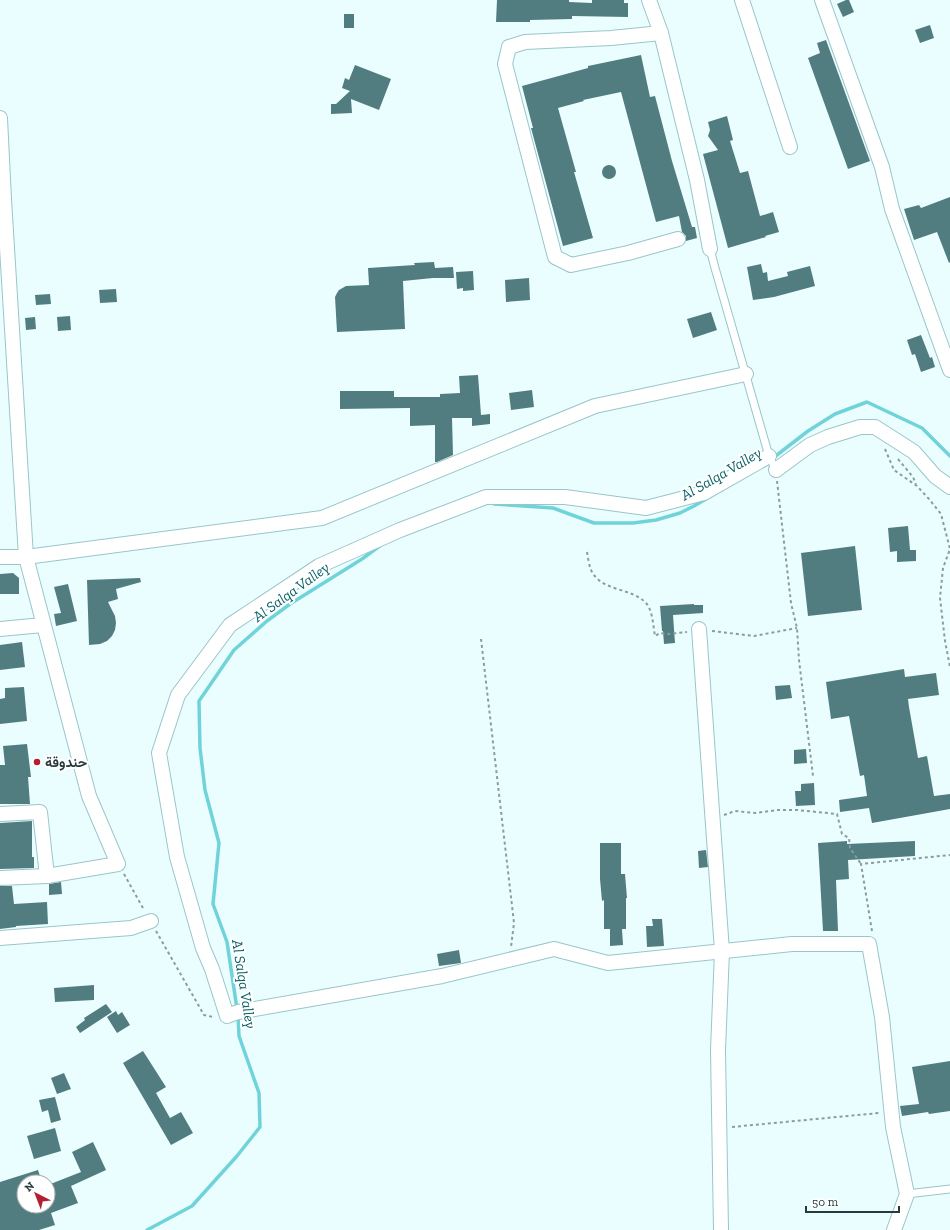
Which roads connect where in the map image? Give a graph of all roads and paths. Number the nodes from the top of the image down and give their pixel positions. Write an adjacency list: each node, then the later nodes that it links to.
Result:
1 (649, 0): 4 (street)
2 (742, 0): 6 (street)
3 (822, 0): 9 (street)
4 (661, 33): 7 (street); 8 (street)
5 (0, 118): 18 (street)
6 (790, 147)
7 (678, 239)
8 (710, 249): 10 (lane)
9 (950, 370)
10 (746, 374): 13 (lane); 18 (street)
11 (889, 450): 15 (path)
12 (894, 455): 15 (path)
13 (769, 456): 14 (lane); 39 (street)
14 (776, 470): 16 (street); 21 (path)
15 (917, 486): 25 (path)
16 (950, 487)
17 (587, 552): 23 (path)
18 (26, 556): 19 (street); 20 (street)
19 (0, 557)
20 (43, 625): 22 (street); 30 (street)
21 (797, 628): 23 (path); 26 (path)
22 (0, 629)
23 (699, 629): 28 (street)
24 (481, 638): 38 (path)
25 (950, 667)
26 (813, 776)
27 (0, 814): 32 (street)
28 (712, 819): 31 (path); 37 (street)
29 (950, 855): 31 (path)
30 (118, 864): 32 (street); 34 (path)
31 (861, 864): 36 (path)
32 (48, 876): 33 (street)
33 (0, 878)
34 (151, 921): 35 (street); 39 (path)
35 (0, 938)
36 (869, 944): 37 (street); 40 (street)
37 (722, 951): 38 (street); 41 (street)
38 (509, 960): 39 (street)
39 (227, 1016)
40 (892, 1112): 41 (path); 43 (street)
41 (719, 1128): 44 (street)
42 (950, 1189): 43 (lane)
43 (907, 1194): 45 (street)
44 (721, 1230)
45 (894, 1230)

